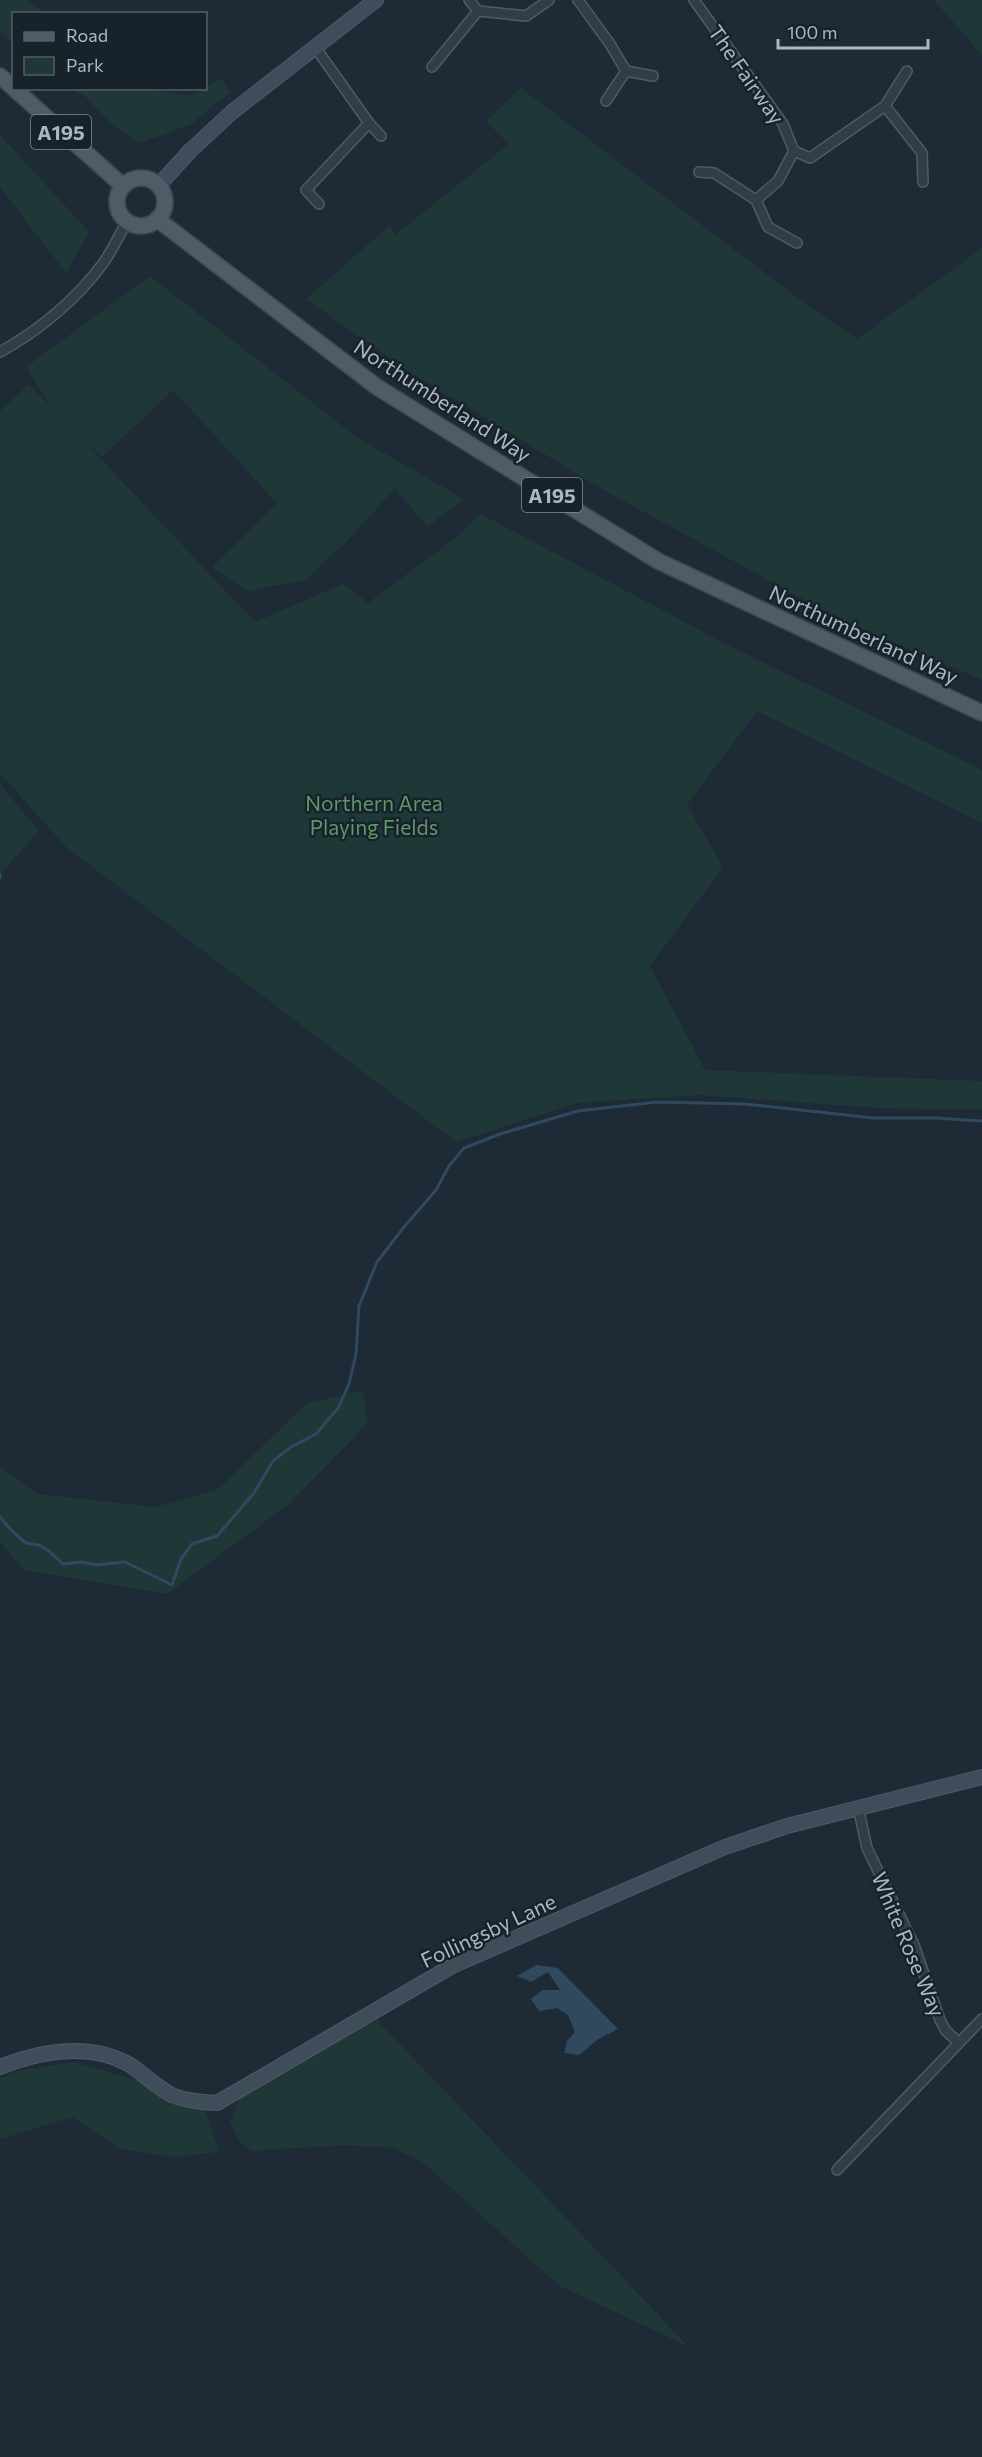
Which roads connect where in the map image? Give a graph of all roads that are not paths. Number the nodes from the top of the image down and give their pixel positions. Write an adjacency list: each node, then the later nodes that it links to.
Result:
1 (376, 0): 7 (street)
2 (469, 0): 6 (street)
3 (549, 0): 6 (street)
4 (578, 0): 9 (street)
5 (694, 0): 19 (street, The Fairway)
6 (478, 11): 8 (street)
7 (315, 47): 17 (street); 24 (street)
8 (432, 67)
9 (626, 71): 12 (street); 15 (street)
10 (907, 71): 16 (street)
11 (0, 76): 13 (main road, A195)
12 (653, 76)
13 (12, 87)
14 (16, 90): 25 (main road, A195)
15 (606, 101)
16 (885, 106): 19 (street); 21 (street)
17 (369, 123): 18 (street); 27 (street)
18 (381, 136)
19 (794, 151): 26 (street)
20 (933, 151): 21 (street)
21 (922, 153): 23 (street)
22 (699, 172): 26 (street)
23 (923, 182)
24 (159, 185): 25 (main road); 28 (main road)
25 (123, 186): 29 (main road)
26 (756, 200): 30 (street)
27 (319, 204)
28 (157, 219): 29 (main road); 32 (main road, Northumberland Way / A195)
29 (127, 221): 31 (street)
30 (797, 243)
31 (0, 352)
32 (982, 712)
33 (982, 1777): 34 (street, Follingsby Lane)
34 (858, 1807): 36 (street, White Rose Way); 37 (street, Follingsby Lane)
35 (982, 2019): 36 (street, White Rose Way)
36 (958, 2042): 38 (street, White Rose Way)
37 (0, 2067)
38 (837, 2170)

